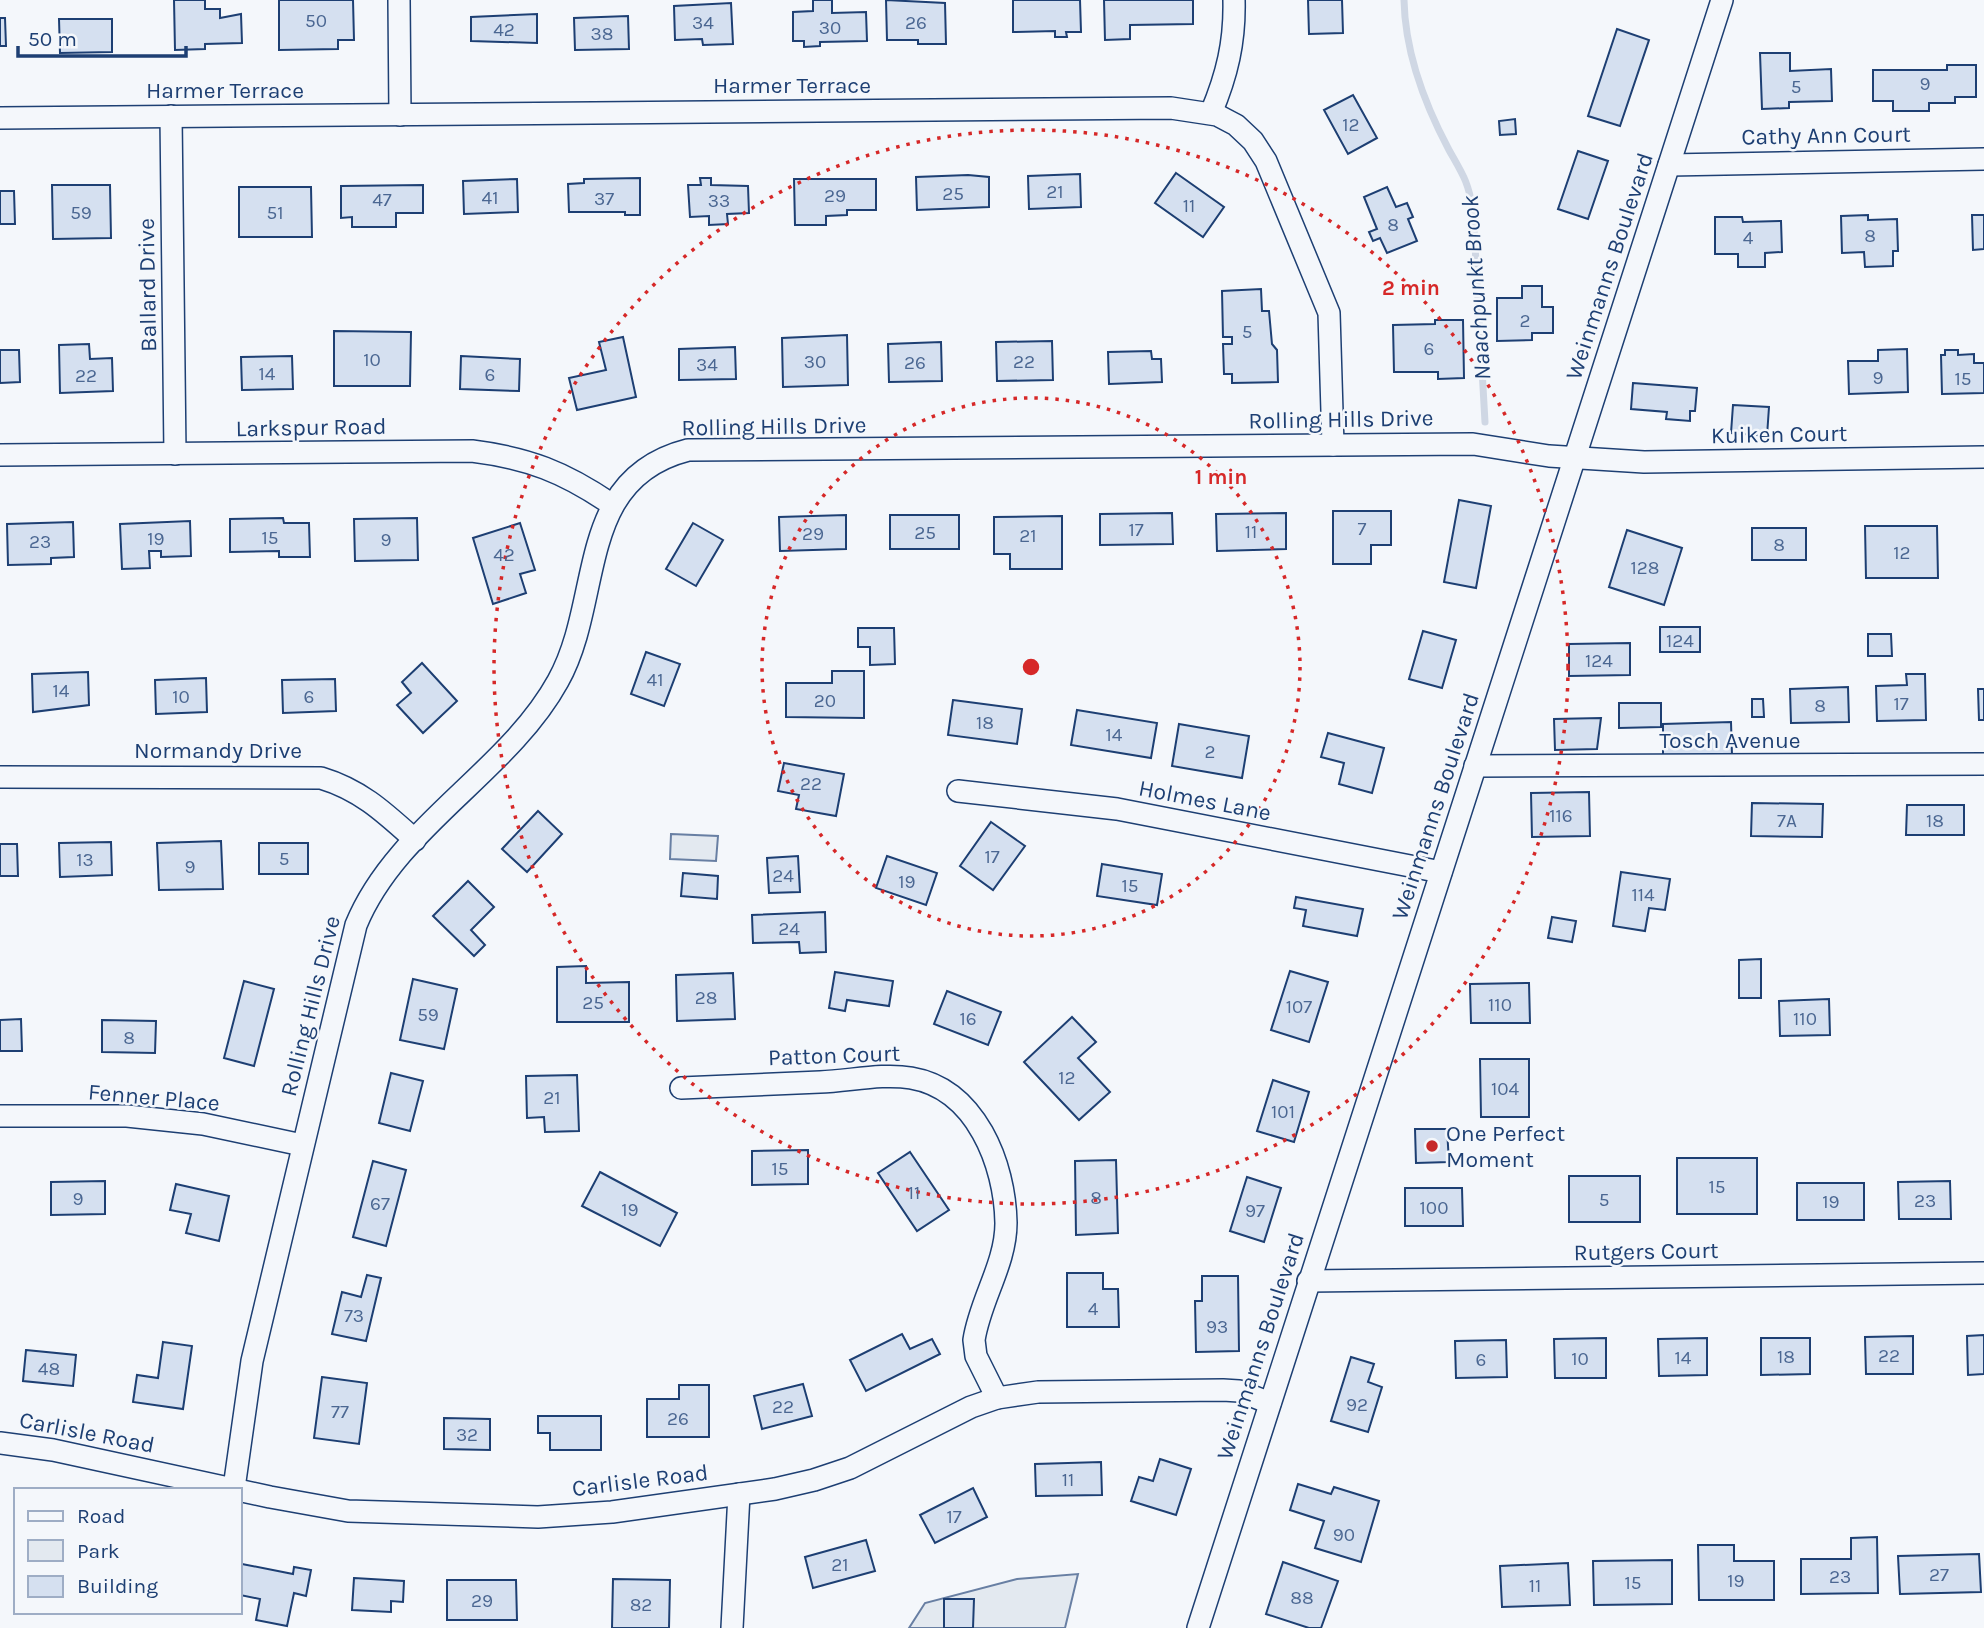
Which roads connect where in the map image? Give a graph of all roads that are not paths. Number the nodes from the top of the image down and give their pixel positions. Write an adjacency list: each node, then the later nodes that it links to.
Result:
1 (399, 0): 5 (street)
2 (1234, 0): 4 (street)
3 (1722, 0): 9 (street, Weinmanns Boulevard)
4 (1211, 113): 5 (street, Harmer Terrace); 10 (street, Harmer Terrace)
5 (400, 115): 6 (street, Harmer Terrace)
6 (171, 116): 7 (street, Harmer Terrace); 11 (street, Ballard Drive)
7 (0, 118)
8 (1984, 159): 9 (street, Cathy Ann Court)
9 (1669, 164): 14 (street, Weinmanns Boulevard)
10 (1333, 445): 14 (street, Rolling Hills Drive); 15 (street, Rolling Hills Drive)
11 (175, 454): 12 (street, Larkspur Road); 15 (street, Larkspur Road)
12 (0, 455)
13 (1984, 457): 14 (street, Kuiken Court)
14 (1575, 459): 17 (street, Weinmanns Boulevard)
15 (611, 504): 20 (street, Rolling Hills Drive)
16 (1984, 764): 17 (street, Tosch Avenue)
17 (1475, 766): 21 (street, Weinmanns Boulevard)
18 (0, 777): 20 (street, Normandy Drive)
19 (958, 791): 21 (street, Holmes Lane)
20 (415, 840): 24 (street, Rolling Hills Drive)
21 (1441, 872): 26 (street, Weinmanns Boulevard)
22 (681, 1088): 27 (street, Patton Court)
23 (0, 1116): 24 (street, Fenner Place)
24 (302, 1145): 30 (street, Rolling Hills Drive)
25 (1984, 1273): 26 (street, Rutgers Court)
26 (1308, 1281): 28 (street, Weinmanns Boulevard)
27 (997, 1398): 28 (street, Carlisle Road); 32 (street, Carlisle Road)
28 (1270, 1403): 34 (street, Weinmanns Boulevard)
29 (0, 1443): 30 (street, Carlisle Road)
30 (234, 1488)
31 (242, 1490): 32 (street, Carlisle Road)
32 (739, 1494): 33 (street)
33 (732, 1628)
34 (1198, 1628)

